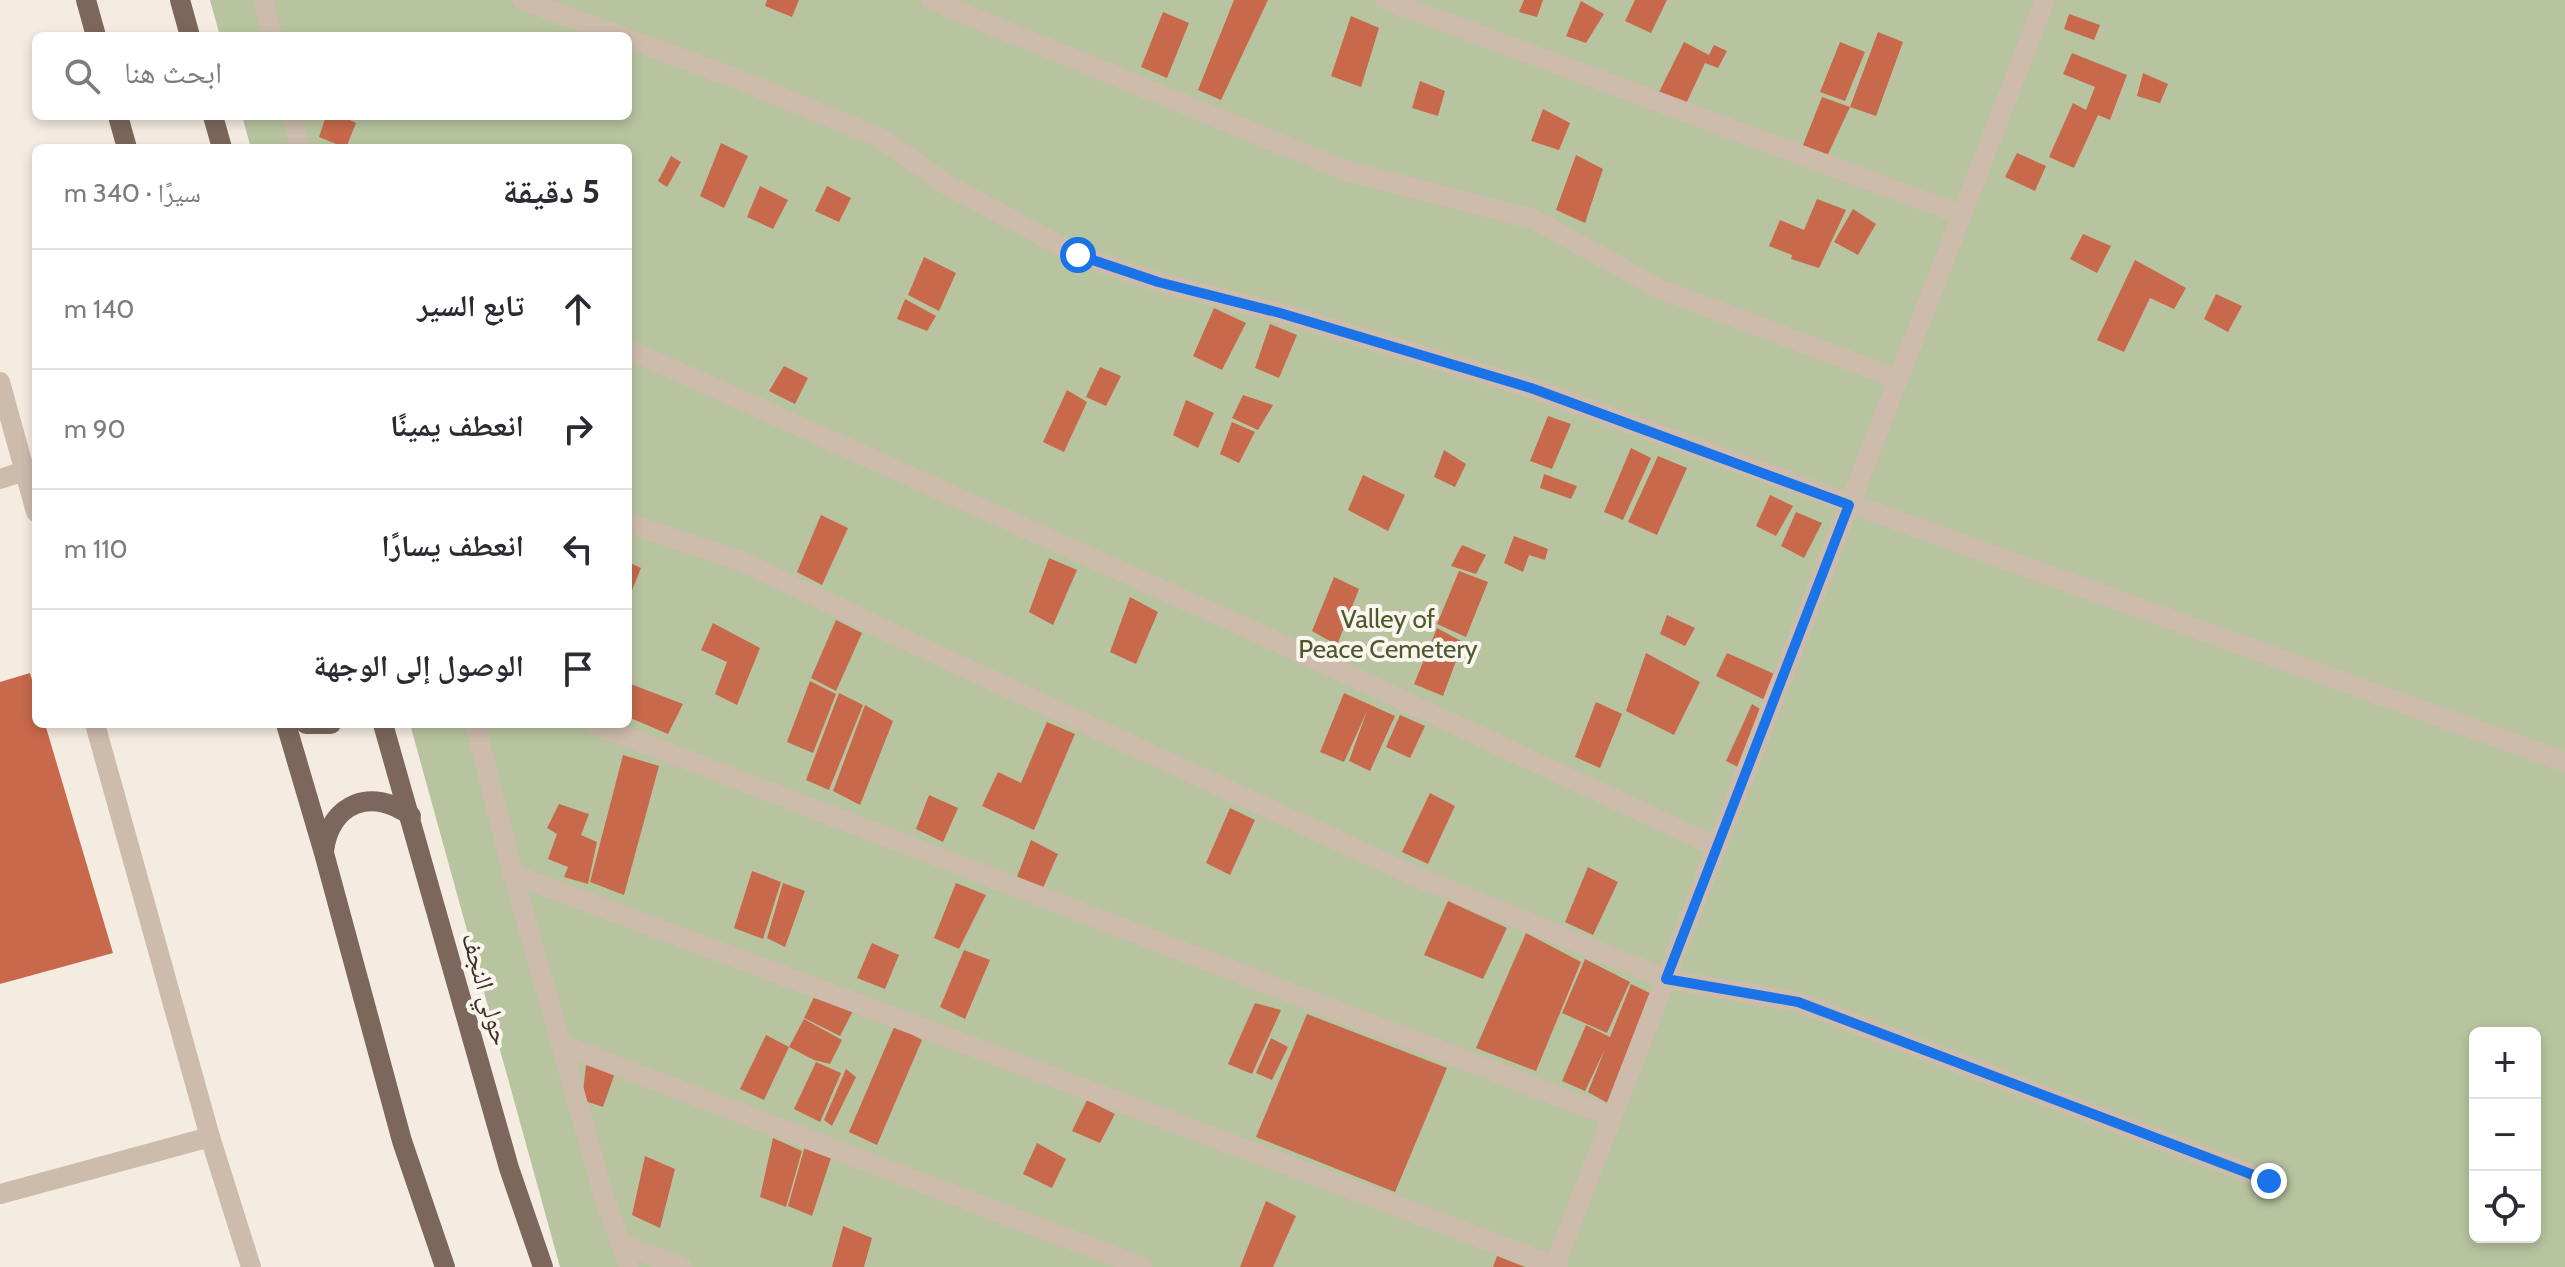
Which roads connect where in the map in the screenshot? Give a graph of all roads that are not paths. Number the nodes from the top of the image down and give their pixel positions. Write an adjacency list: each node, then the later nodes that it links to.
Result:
1 (86, 0): 8 (main road)
2 (180, 0): 9 (main road)
3 (263, 0): 10 (street)
4 (522, 0): 11 (street)
5 (931, 0): 21 (street)
6 (1385, 0): 19 (street)
7 (2045, 0): 19 (street)
8 (95, 32)
9 (189, 32)
10 (271, 32)
11 (610, 32)
12 (632, 40): 26 (street)
13 (119, 120): 16 (main road)
14 (214, 120): 17 (main road)
15 (293, 120): 18 (street)
16 (126, 144)
17 (221, 144)
18 (299, 144)
19 (1962, 215): 21 (street)
20 (632, 351): 35 (street)
21 (1898, 379): 26 (street)
22 (0, 382): 23 (street)
23 (25, 471): 24 (street); 25 (street)
24 (0, 479)
25 (32, 497)
26 (1849, 505): 33 (street); 35 (street)
27 (632, 524): 38 (street)
28 (96, 728): 41 (street)
29 (287, 728): 36 (main road)
30 (384, 728): 34 (main road, حولي النجف)
31 (476, 728): 37 (street)
32 (604, 728): 40 (street)
33 (2565, 762)
34 (411, 816): 36 (main road); 47 (main road, حولي النجف)
35 (1717, 847): 38 (street)
36 (324, 853): 46 (main road)
37 (513, 874): 39 (street); 51 (street)
38 (1666, 979): 40 (street); 42 (street)
39 (562, 1045): 44 (street); 50 (street)
40 (1612, 1117): 51 (street)
41 (210, 1137): 43 (street); 45 (street)
42 (2269, 1181)
43 (0, 1194)
44 (620, 1243): 48 (street); 49 (street)
45 (251, 1267)
46 (445, 1267)
47 (543, 1267)
48 (629, 1267)
49 (682, 1267)
50 (1142, 1267)
51 (1555, 1267)

